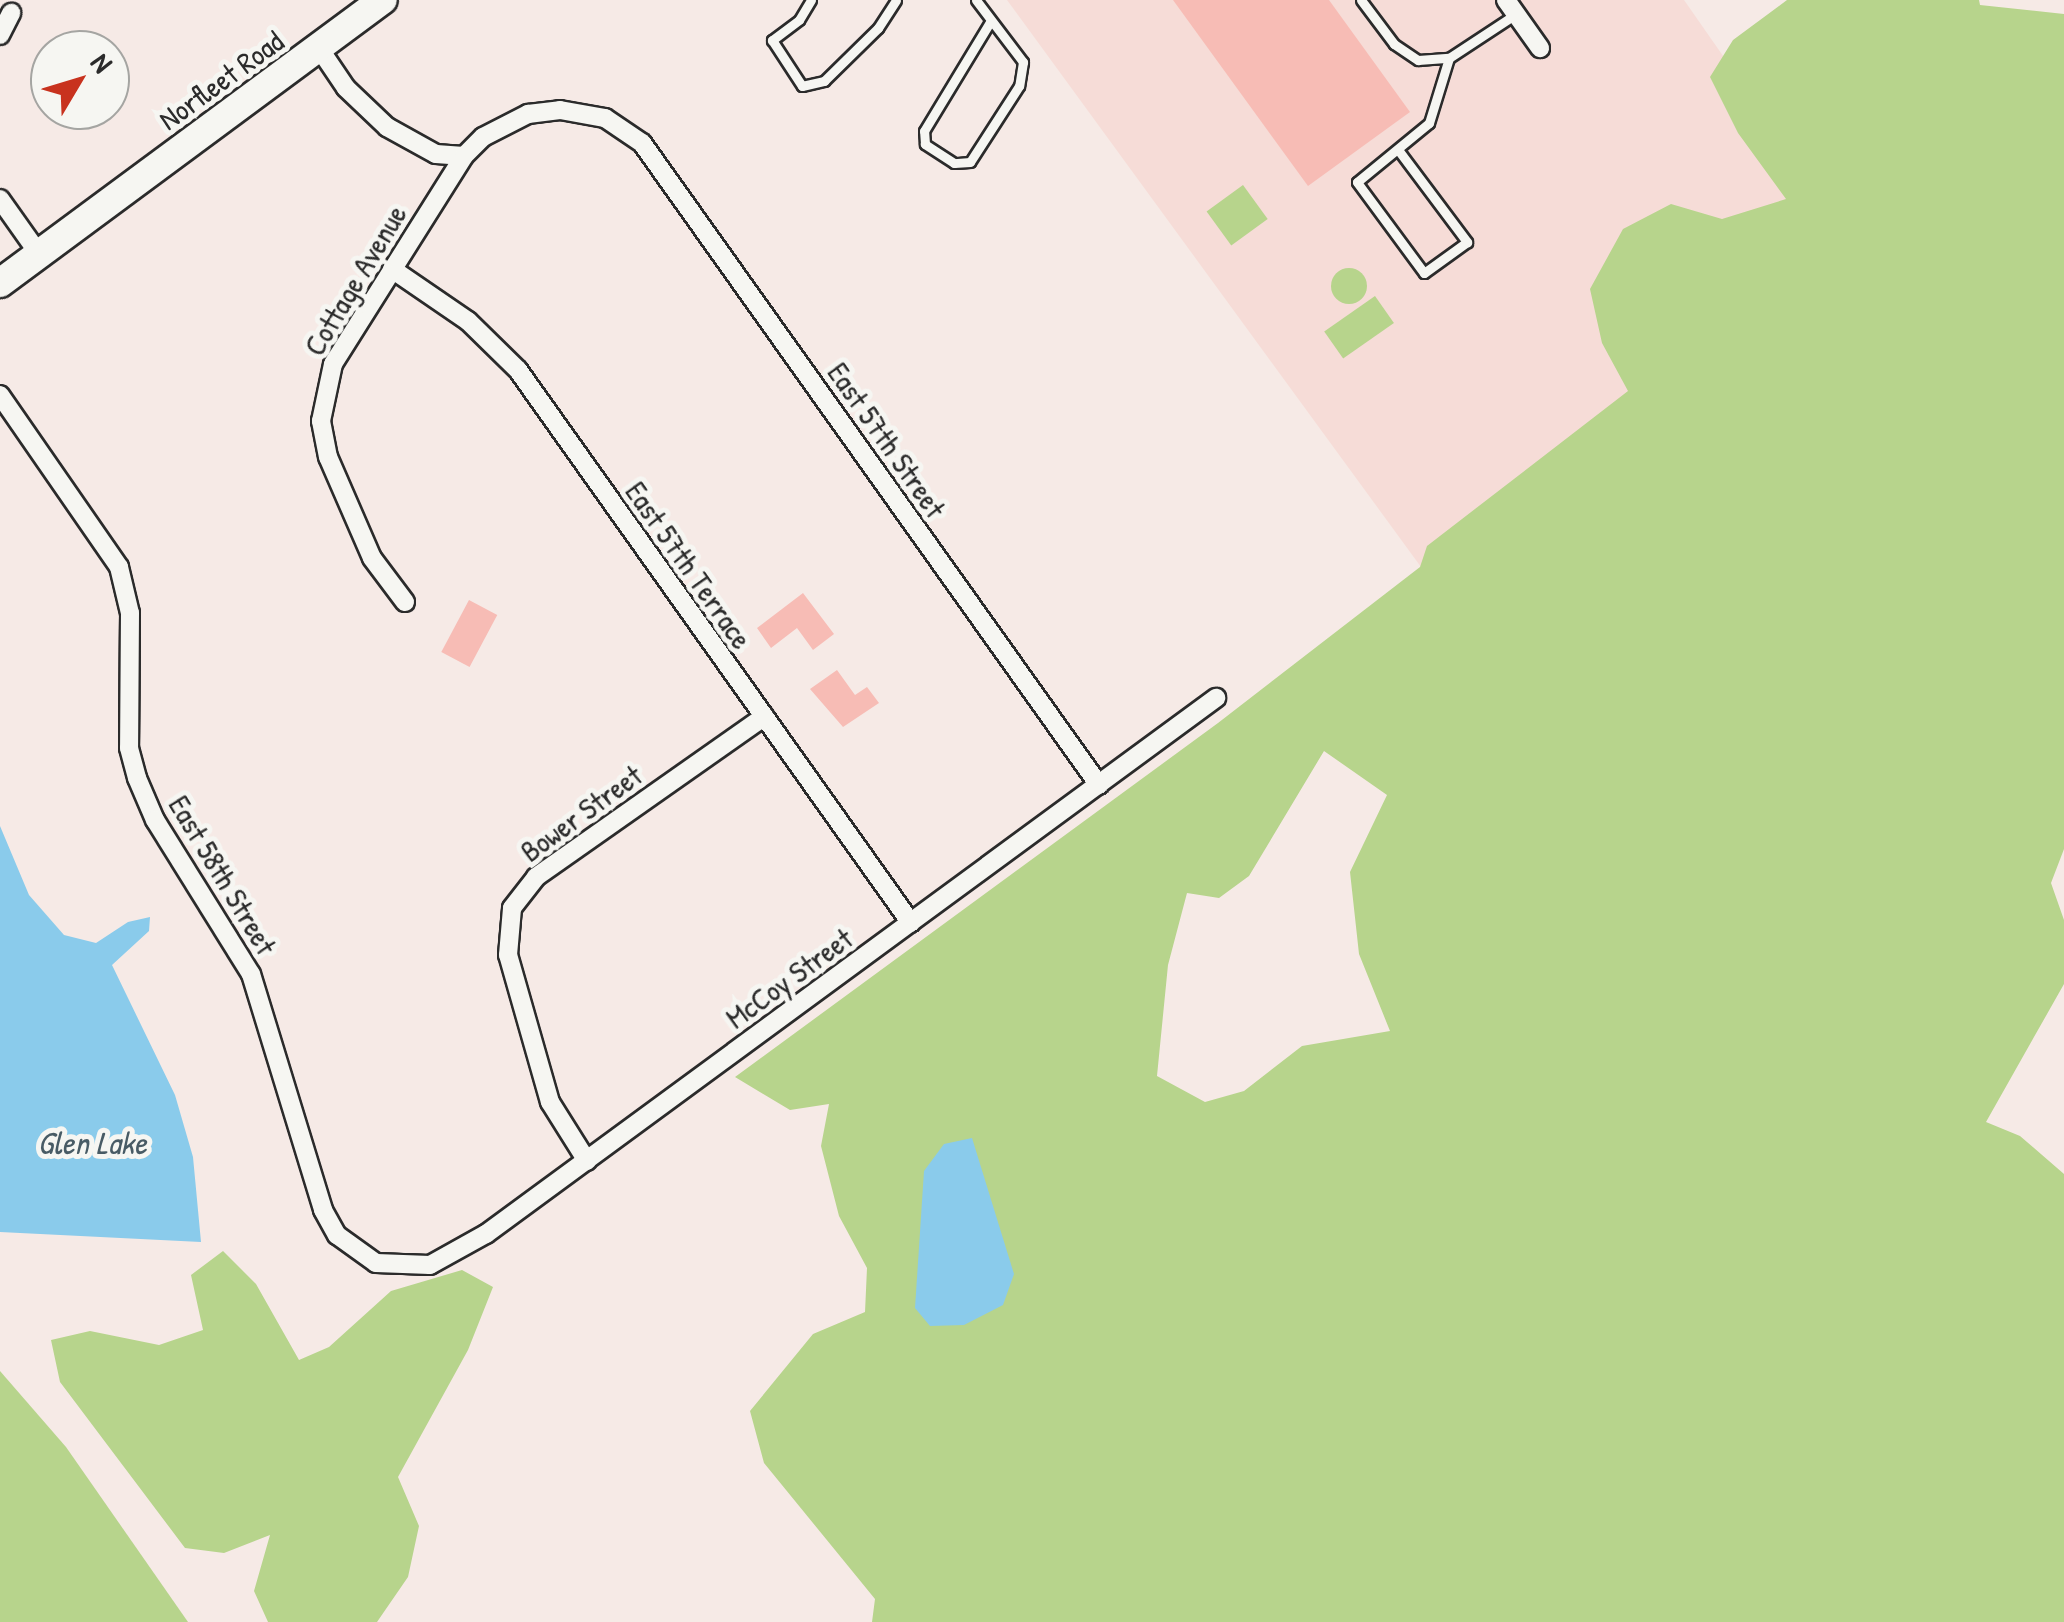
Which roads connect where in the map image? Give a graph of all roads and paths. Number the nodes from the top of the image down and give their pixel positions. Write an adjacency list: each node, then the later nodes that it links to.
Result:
1 (382, 0): 10 (street, Norfleet Road)
2 (811, 0): 3 (lane)
3 (896, 0)
4 (976, 0): 8 (lane)
5 (1361, 0): 12 (lane)
6 (1511, 7): 11 (street); 12 (lane)
7 (11, 13): 9 (street)
8 (990, 22): 8 (lane)
9 (0, 35)
10 (320, 48): 15 (street); 17 (street, Norfleet Road)
11 (1540, 48)
12 (1449, 58): 14 (lane)
13 (626, 132): 15 (street, Cottage Avenue); 24 (street, East 57th Street)
14 (1399, 151): 14 (lane)
15 (464, 156): 18 (street, Cottage Avenue)
16 (0, 198): 17 (street)
17 (39, 254): 19 (street, Norfleet Road)
18 (392, 269): 21 (street, Cottage Avenue); 23 (street, East 57th Terrace)
19 (0, 283)
20 (0, 395): 27 (street, East 58th Street)
21 (405, 602)
22 (1216, 698): 24 (street, McCoy Street)
23 (764, 718): 25 (street, East 57th Terrace); 26 (street, Bower Street)
24 (1098, 784): 25 (street, McCoy Street)
25 (911, 922): 26 (street, McCoy Street)
26 (586, 1161): 27 (street, McCoy Street)
27 (382, 1264)

